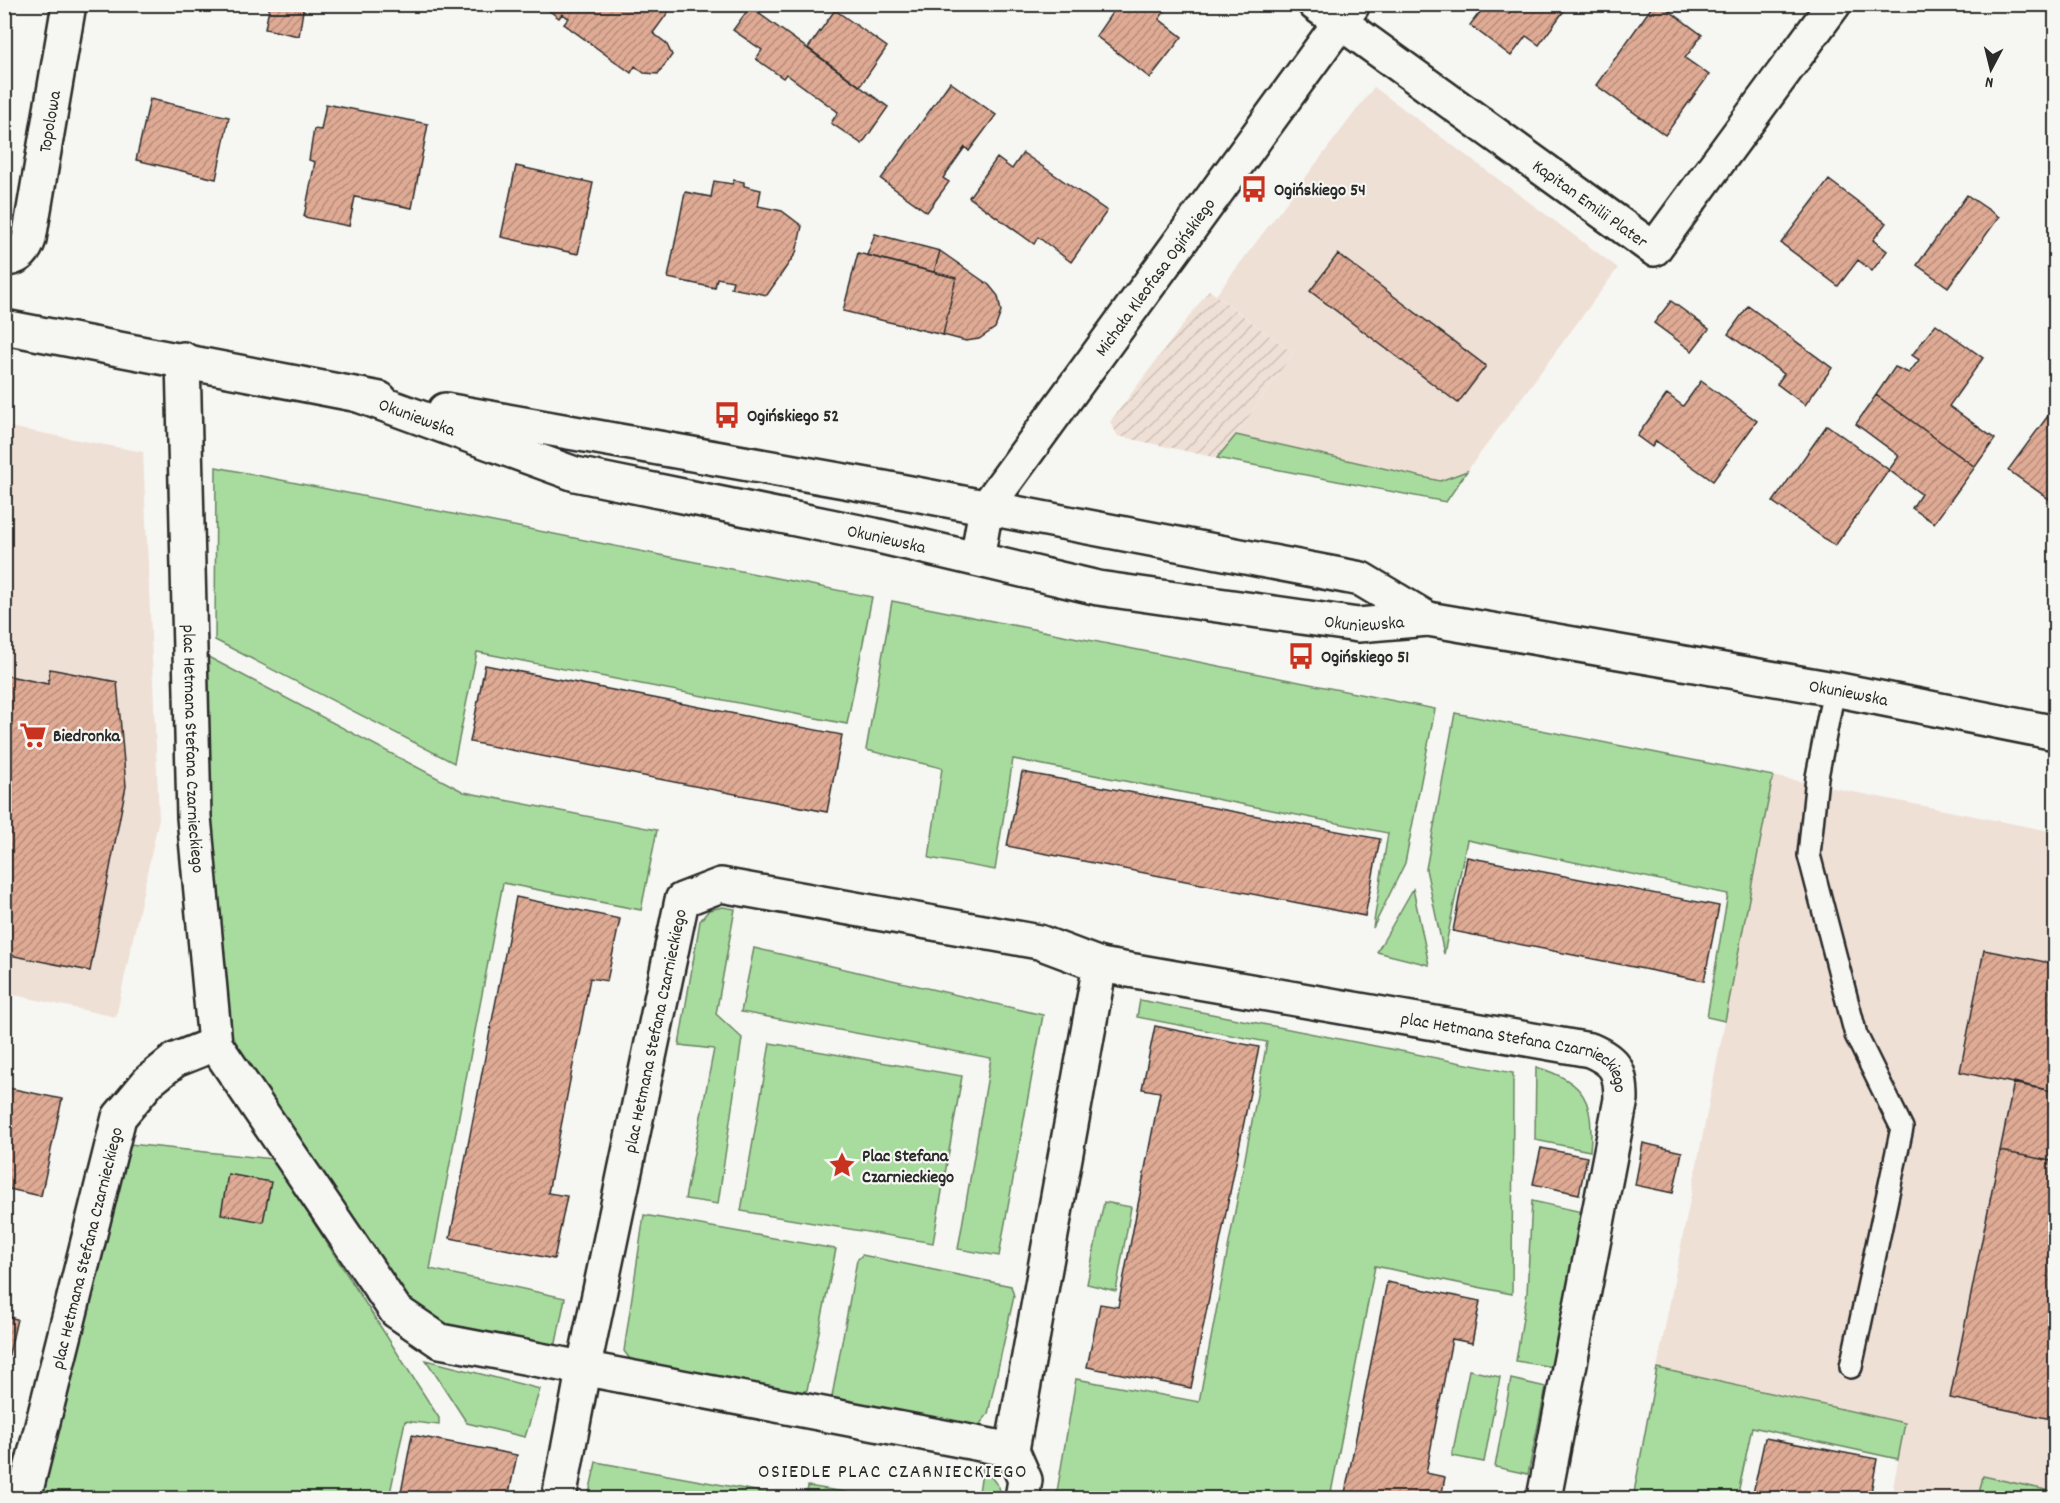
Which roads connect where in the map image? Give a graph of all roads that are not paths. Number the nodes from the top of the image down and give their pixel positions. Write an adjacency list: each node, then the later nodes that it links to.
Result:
1 (69, 4): 4 (street, Topolowa)
2 (1834, 4): 3 (street, Kapitan Emilii Plater)
3 (1336, 11): 8 (street, Michała Kleofasa Ogińskiego)
4 (16, 249)
5 (4, 327): 6 (street, Okuniewska)
6 (183, 359): 7 (street, Okuniewska); 14 (street, plac Hetmana Stefana Czarnieckiego)
7 (358, 395): 8 (street, Okuniewska); 9 (street, Okuniewska)
8 (986, 508): 9 (street, Michała Kleofasa Ogińskiego); 10 (street, Okuniewska)
9 (976, 559): 10 (street, Okuniewska)
10 (1428, 619): 11 (street, Okuniewska)
11 (1834, 688): 12 (street, Okuniewska); 15 (lane)
12 (2055, 733)
13 (1100, 965): 16 (street, plac Hetmana Stefana Czarnieckiego); 17 (street); 21 (street, plac Hetmana Stefana Czarnieckiego)
14 (215, 1044): 16 (street, plac Hetmana Stefana Czarnieckiego); 18 (street, plac Hetmana Stefana Czarnieckiego)
15 (1851, 1367)
16 (583, 1371): 17 (street, plac Hetmana Stefana Czarnieckiego); 19 (street, plac Hetmana Stefana Czarnieckiego)
17 (1012, 1450): 20 (street)
18 (24, 1498)
19 (559, 1498)
20 (1022, 1498)
21 (1544, 1498)

